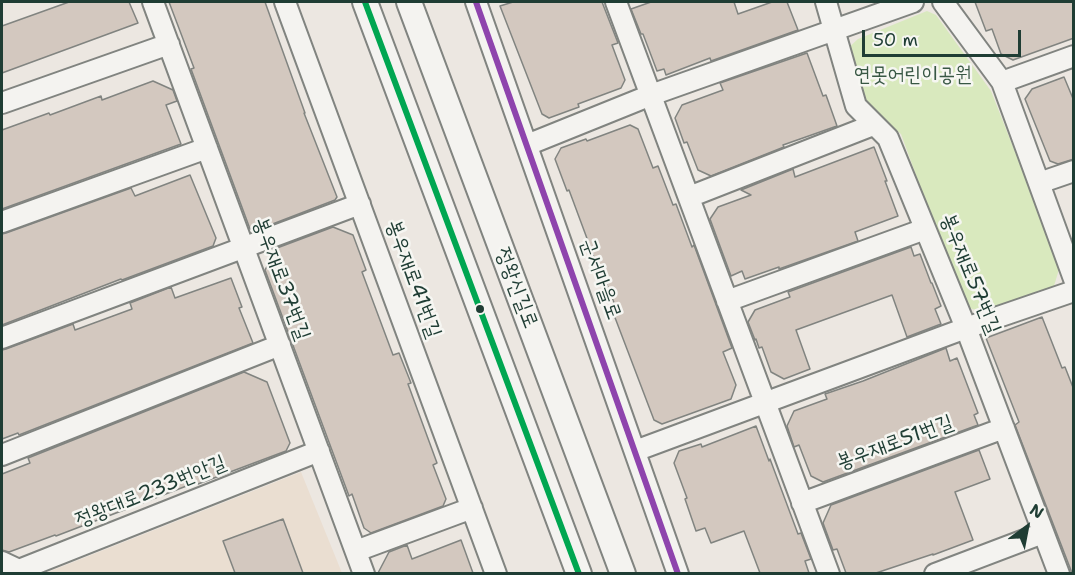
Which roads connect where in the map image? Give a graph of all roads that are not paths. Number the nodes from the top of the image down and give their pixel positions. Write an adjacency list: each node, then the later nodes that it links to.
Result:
1 (153, 2): 11 (street, 봉우재로37번길)
2 (285, 2): 22 (street, 봉우재로41번길)
3 (365, 2): 44 (street, 정왕신길로)
4 (409, 2): 45 (street, 정왕신길로)
5 (476, 2): 17 (street, 군서마을로)
6 (616, 2): 14 (street)
7 (826, 2): 10 (street, 봉우재로57번길)
8 (913, 2): 10 (street)
9 (943, 2): 13 (street)
10 (834, 30): 14 (street); 16 (street, 봉우재로57번길)
11 (169, 44): 15 (street); 18 (street, 봉우재로37번길)
12 (1074, 56): 13 (street)
13 (1002, 82): 20 (street)
14 (651, 95): 17 (street); 21 (street)
15 (2, 103)
16 (873, 125): 21 (street); 24 (street, 봉우재로57번길)
17 (527, 145): 35 (street, 군서마을로)
18 (207, 148): 23 (street); 25 (street, 봉우재로37번길)
19 (1074, 171): 20 (street)
20 (1039, 183): 26 (street)
21 (689, 198): 28 (street)
22 (360, 204): 25 (street); 38 (street, 봉우재로41번길)
23 (2, 222)
24 (925, 229): 28 (street); 29 (street, 봉우재로57번길)
25 (244, 247): 30 (street); 31 (street, 봉우재로37번길)
26 (1074, 279)
27 (1074, 291): 29 (street)
28 (727, 301): 32 (street)
29 (966, 328): 32 (street); 33 (street, 봉우재로57번길)
30 (2, 338)
31 (280, 345): 34 (street, 봉우재로37번길); 36 (street)
32 (765, 403): 35 (street); 37 (street)
33 (1004, 428): 37 (street, 봉우재로51번길); 39 (street, 봉우재로57번길)
34 (319, 451): 40 (street, 봉우재로37번길); 41 (street, 정왕대로233번안길)
35 (636, 451): 46 (street, 군서마을로)
36 (2, 455)
37 (802, 502): 47 (street)
38 (472, 508): 40 (street); 43 (street, 봉우재로41번길)
39 (1043, 532): 48 (street); 49 (street, 봉우재로57번길)
40 (356, 551): 42 (street, 봉우재로37번길)
41 (2, 562)
42 (364, 573)
43 (496, 573)
44 (579, 573)
45 (623, 573)
46 (678, 573)
47 (829, 573)
48 (935, 573)
49 (1059, 573)

